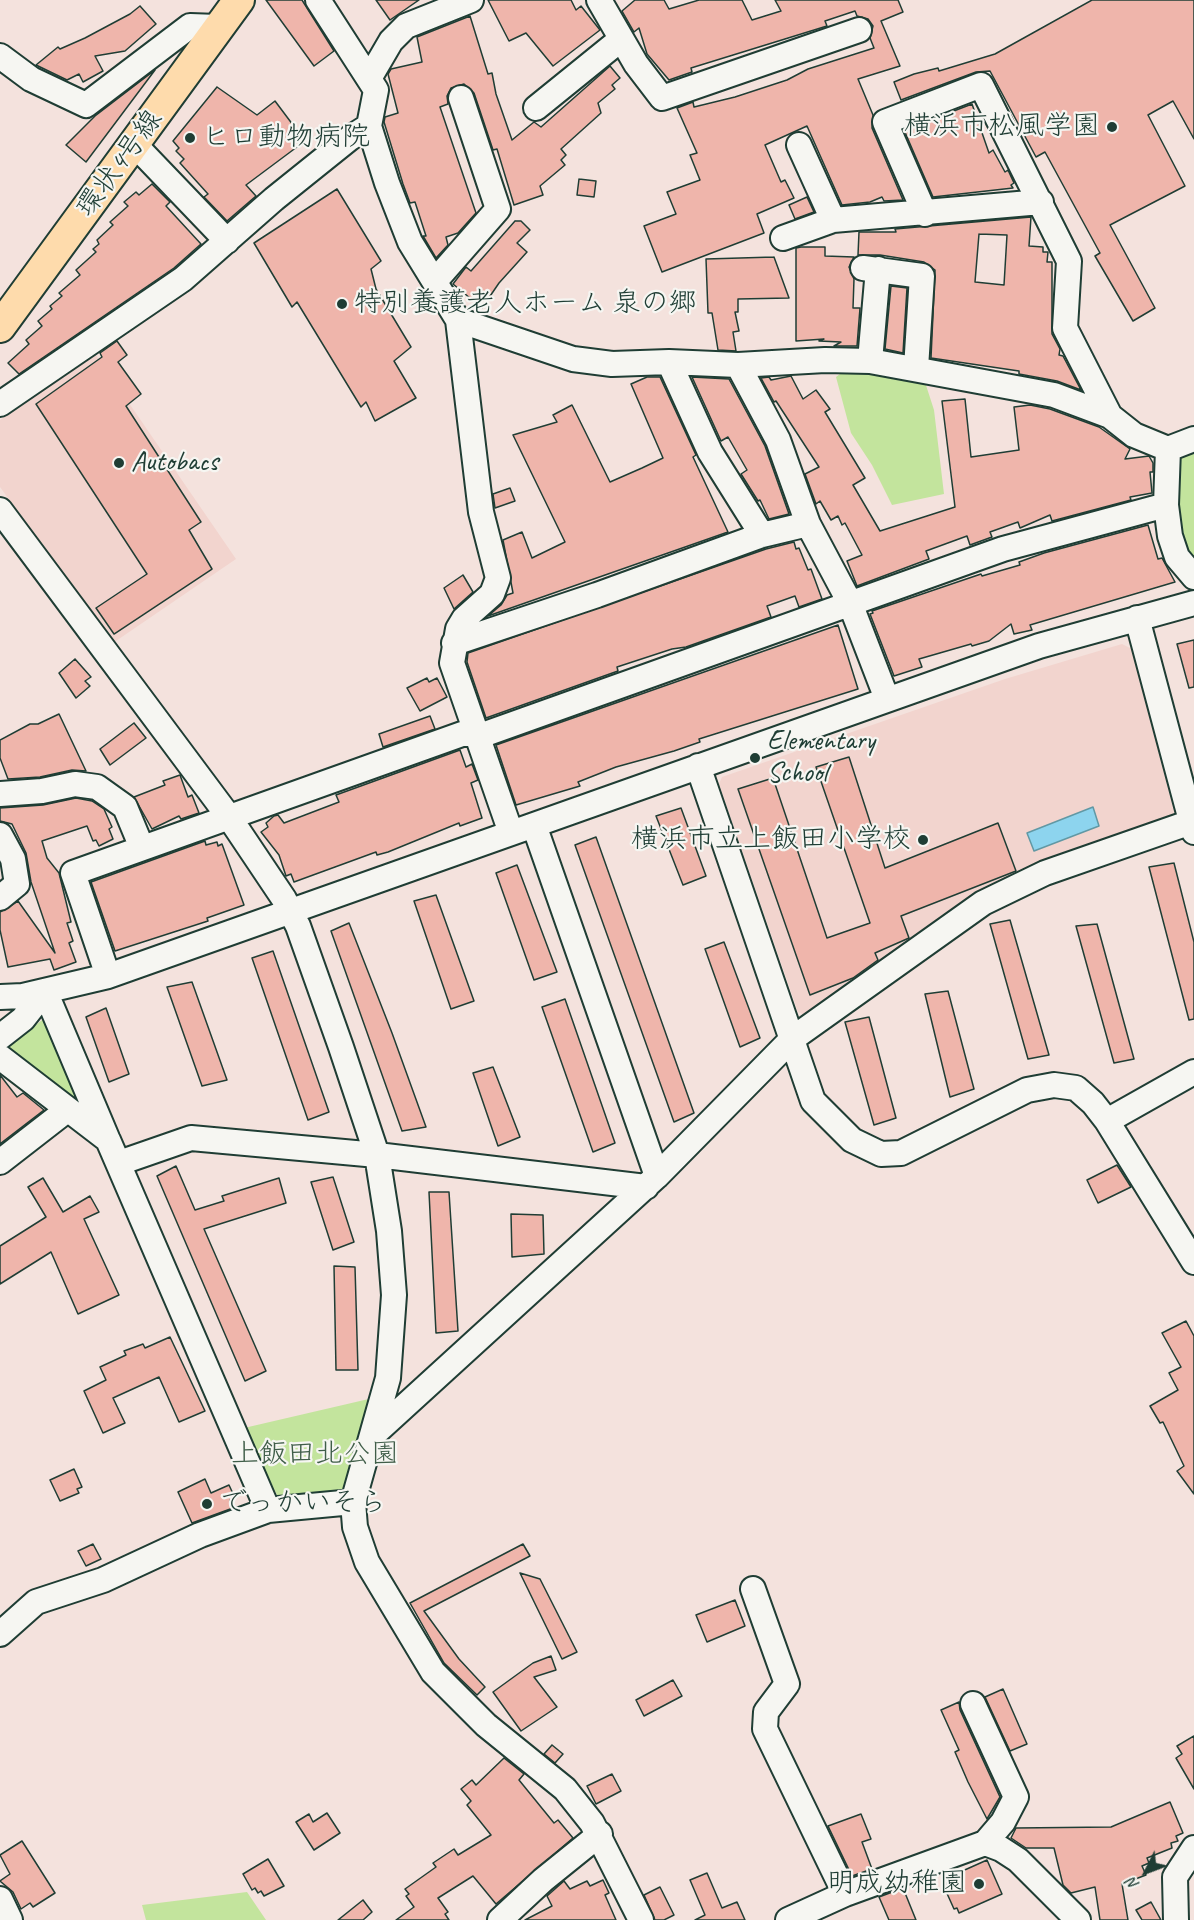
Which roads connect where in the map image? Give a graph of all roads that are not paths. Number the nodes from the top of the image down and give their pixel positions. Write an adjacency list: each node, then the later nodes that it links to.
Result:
1 (239, 0): 5 (main road, 環状4号線)
2 (318, 0): 9 (street)
3 (471, 0): 9 (street)
4 (599, 0): 7 (street)
5 (218, 27): 8 (street); 13 (main road, 環状4号線)
6 (859, 30): 7 (street)
7 (620, 40): 11 (street)
8 (0, 56)
9 (370, 77): 12 (street)
10 (461, 98): 20 (street)
11 (536, 108)
12 (369, 126): 19 (street); 20 (street)
13 (135, 145): 19 (street); 22 (main road, 環状4号線)
14 (799, 145): 17 (street)
15 (1041, 202): 16 (street); 16 (street); 28 (street)
16 (925, 214): 17 (street)
17 (833, 220): 18 (street)
18 (783, 237)
19 (227, 241): 27 (street)
20 (435, 281): 21 (street)
21 (458, 320): 24 (street); 39 (street)
22 (0, 327)
23 (870, 361): 25 (street); 26 (street); 26 (street)
24 (669, 362): 25 (street); 34 (street)
25 (738, 365): 33 (street)
26 (916, 369): 28 (street)
27 (0, 404)
28 (1110, 416): 30 (street)
29 (1194, 439): 30 (street)
30 (1168, 449): 31 (street)
31 (1166, 505): 35 (street); 36 (street)
32 (0, 510): 44 (street)
33 (808, 524): 34 (street); 36 (street)
34 (762, 535): 39 (street)
35 (1194, 577)
36 (850, 603): 40 (street); 41 (street)
37 (1194, 603): 38 (street)
38 (1137, 618): 40 (street); 46 (street)
39 (454, 643): 41 (street)
40 (887, 699): 42 (street)
41 (475, 733): 44 (street); 47 (street)
42 (698, 766): 45 (street); 56 (street)
43 (0, 794): 49 (street)
44 (229, 817): 49 (street); 51 (street)
45 (534, 825): 47 (street); 65 (street)
46 (1193, 825): 56 (street)
47 (511, 833): 51 (street)
48 (0, 835): 50 (street)
49 (142, 848): 52 (street)
50 (0, 898)
51 (292, 911): 52 (street); 62 (street)
52 (108, 976): 53 (street)
53 (45, 991): 54 (street); 55 (street); 61 (street)
54 (0, 997)
55 (0, 1037)
56 (792, 1039): 60 (street); 65 (street)
57 (0, 1057): 59 (street)
58 (1194, 1072): 60 (street)
59 (67, 1110): 61 (street); 63 (street)
60 (1107, 1121): 66 (street)
61 (108, 1140): 64 (street)
62 (377, 1155): 64 (street); 65 (street); 67 (street)
63 (0, 1162)
64 (118, 1163): 69 (street)
65 (652, 1181): 67 (street)
66 (1194, 1262)
67 (372, 1436): 68 (street)
68 (353, 1502): 69 (street); 73 (street)
69 (268, 1510): 71 (street)
70 (753, 1589): 76 (street)
71 (0, 1634)
72 (973, 1704): 74 (street)
73 (600, 1834): 79 (street); 80 (street)
74 (985, 1843): 76 (street); 82 (street)
75 (1194, 1848): 83 (street)
76 (845, 1894): 81 (street)
77 (0, 1899): 78 (street)
78 (10, 1920)
79 (500, 1920)
80 (641, 1920)
81 (788, 1920)
82 (1078, 1920)
83 (1176, 1920)

